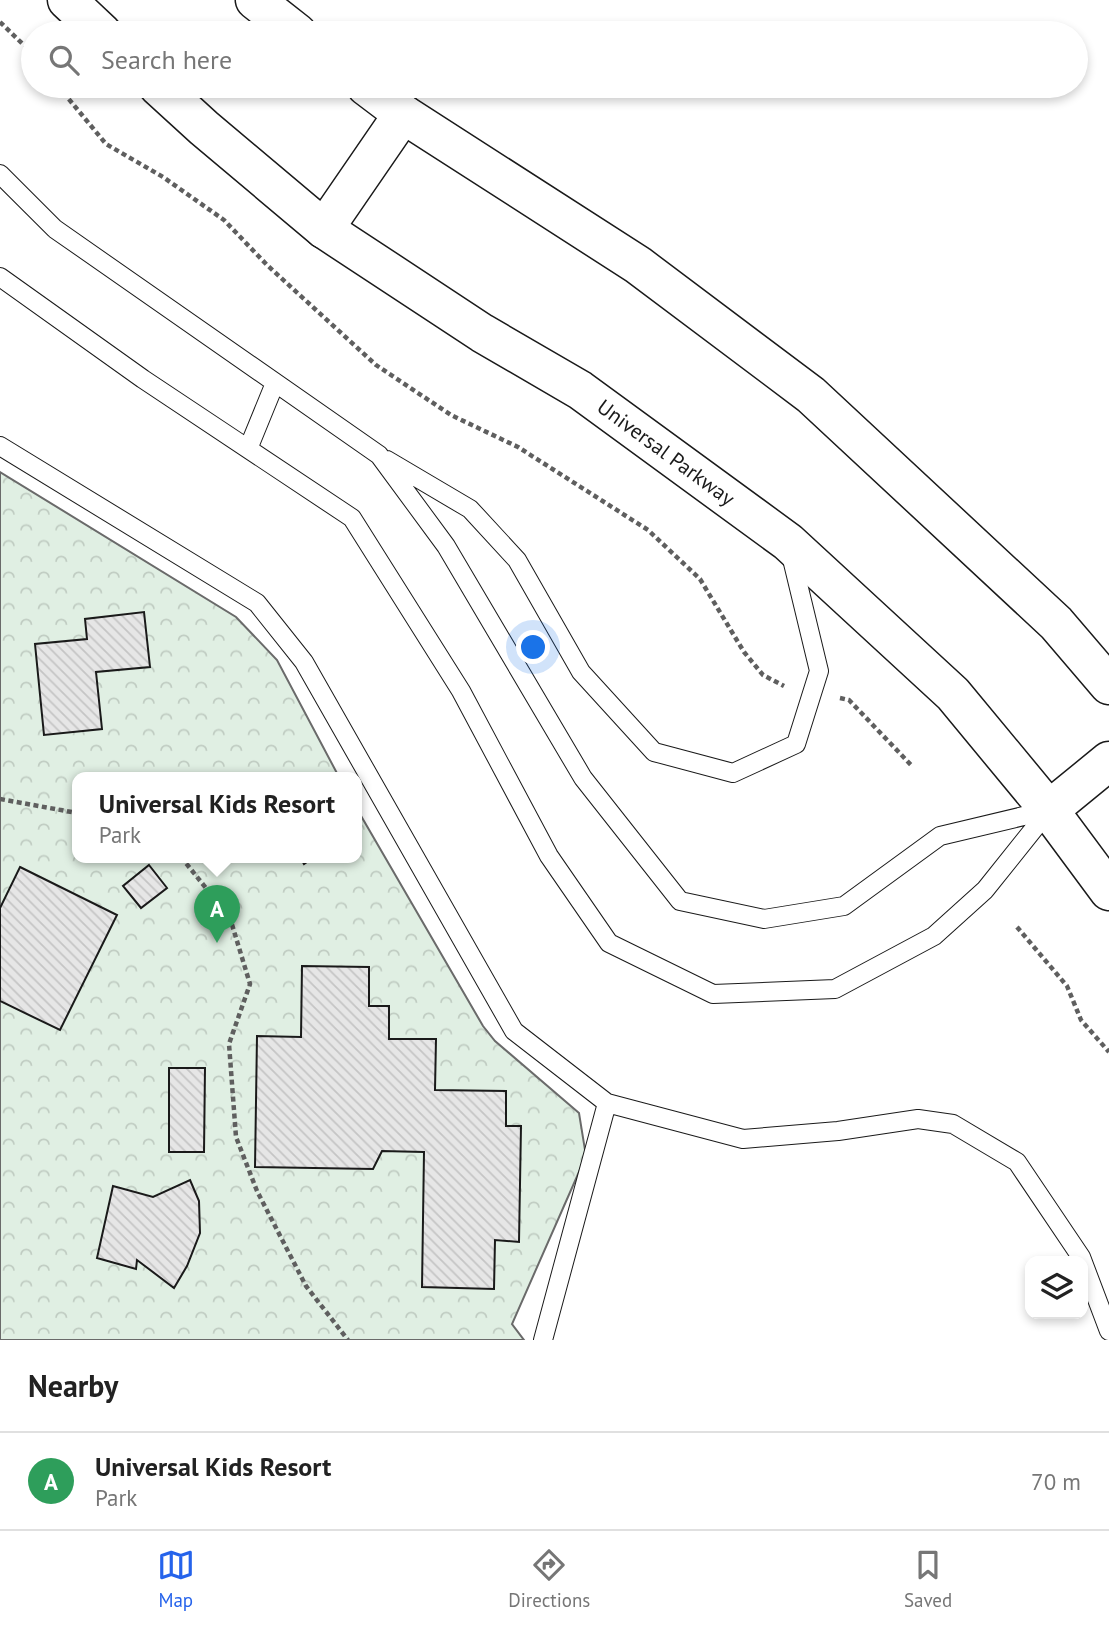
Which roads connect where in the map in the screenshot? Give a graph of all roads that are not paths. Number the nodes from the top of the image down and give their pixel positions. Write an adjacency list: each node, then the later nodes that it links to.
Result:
1 (66, 0): 3 (street)
2 (255, 0): 4 (street)
3 (89, 21)
4 (282, 21)
5 (172, 98): 9 (street, Universal Parkway)
6 (381, 98): 7 (street)
7 (402, 114): 9 (street); 16 (street)
8 (0, 174): 11 (lane)
9 (324, 229): 15 (street, Universal Parkway)
10 (0, 277): 13 (lane)
11 (275, 383): 13 (lane); 14 (lane)
12 (0, 446): 20 (lane)
13 (248, 449): 18 (lane)
14 (379, 455): 15 (lane); 18 (lane)
15 (788, 542): 18 (street, Universal Parkway)
16 (1109, 685)
17 (1109, 761): 18 (street)
18 (1049, 810): 19 (street, Universal Parkway)
19 (1109, 891)
20 (607, 1102): 21 (lane); 22 (lane)
21 (1109, 1331)
22 (543, 1340)

